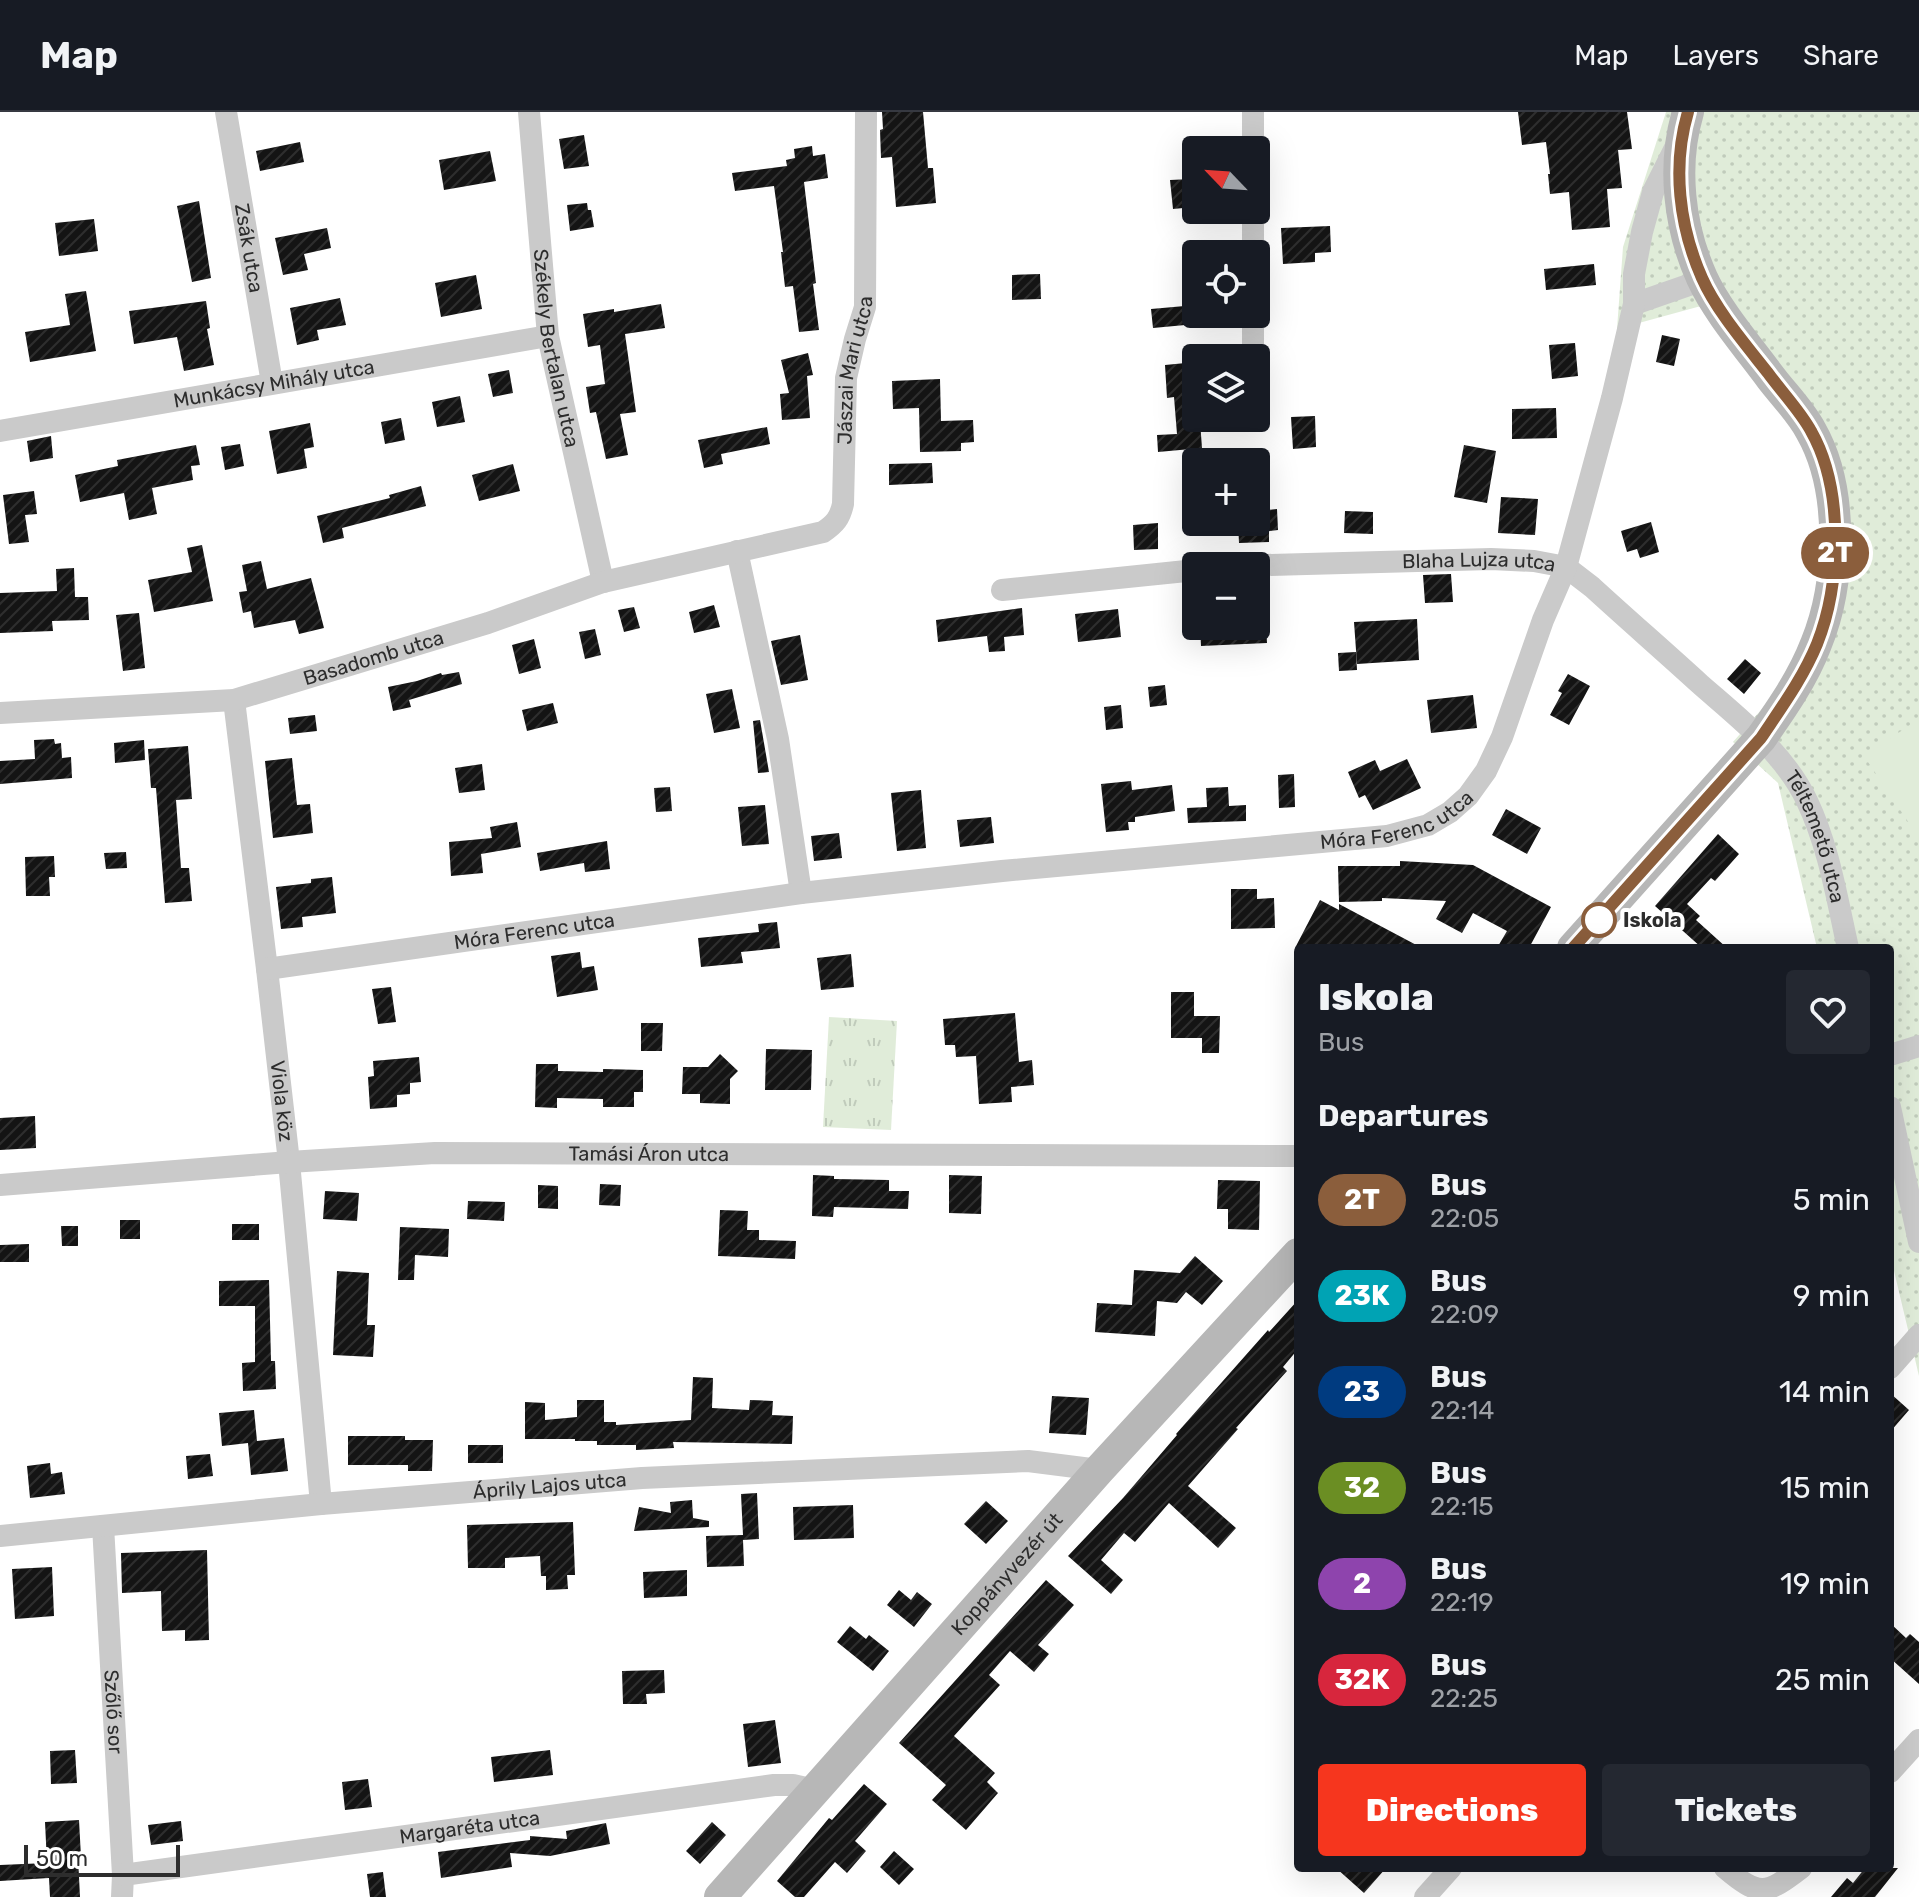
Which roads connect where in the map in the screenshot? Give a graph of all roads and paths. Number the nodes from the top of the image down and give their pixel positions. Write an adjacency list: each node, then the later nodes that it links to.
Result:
1 (226, 112): 10 (street, Zsák utca)
2 (529, 112): 9 (street, Székely Bertalan utca)
3 (866, 112): 12 (street, Jászai Mari utca)
4 (1253, 112): 6 (street)
5 (1685, 123): 7 (street); 8 (street, Móra Ferenc utca)
6 (1253, 136)
7 (1703, 280): 8 (street); 20 (street)
8 (1634, 304): 14 (street, Móra Ferenc utca)
9 (548, 336): 10 (street, Munkácsy Mihály utca); 16 (street, Székely Bertalan utca)
10 (272, 383): 11 (street, Munkácsy Mihály utca)
11 (0, 431)
12 (737, 551): 16 (street, Basadomb utca); 21 (street)
13 (1270, 565): 14 (street, Blaha Lujza utca)
14 (1566, 567): 20 (street, Blaha Lujza utca); 21 (street, Móra Ferenc utca)
15 (1182, 571): 17 (street)
16 (603, 582): 18 (street, Basadomb utca)
17 (1002, 590)
18 (234, 700): 19 (street, Basadomb utca); 24 (street, Viola köz)
19 (0, 713)
20 (1761, 738): 22 (street); 23 (street, Téltemető utca)
21 (801, 893): 24 (street, Móra Ferenc utca)
22 (1577, 944)
23 (1847, 944)
24 (267, 969): 29 (street, Viola köz)
25 (1919, 1046): 26 (street)
26 (1894, 1054)
27 (1894, 1126): 31 (street)
28 (1294, 1156): 29 (street, Tamási Áron utca)
29 (289, 1162): 30 (street, Tamási Áron utca); 36 (street, Viola köz)
30 (0, 1185)
31 (1919, 1242)
32 (1294, 1258): 35 (street, Koppányvezér út)
33 (1919, 1335): 34 (street)
34 (1894, 1363)
35 (1099, 1470): 36 (street, Áprily Lajos utca); 41 (street, Koppányvezér út)
36 (321, 1504): 37 (street, Áprily Lajos utca)
37 (103, 1526): 38 (street, Áprily Lajos utca); 45 (street, Szőlő sor)
38 (0, 1536)
39 (1919, 1740): 40 (street)
40 (1894, 1768)
41 (815, 1790): 45 (street, Margaréta utca); 46 (street, Koppányvezér út)
42 (1447, 1872): 47 (street)
43 (1730, 1872): 44 (street)
44 (1796, 1872)
45 (122, 1886)
46 (720, 1897)
47 (1425, 1897)

